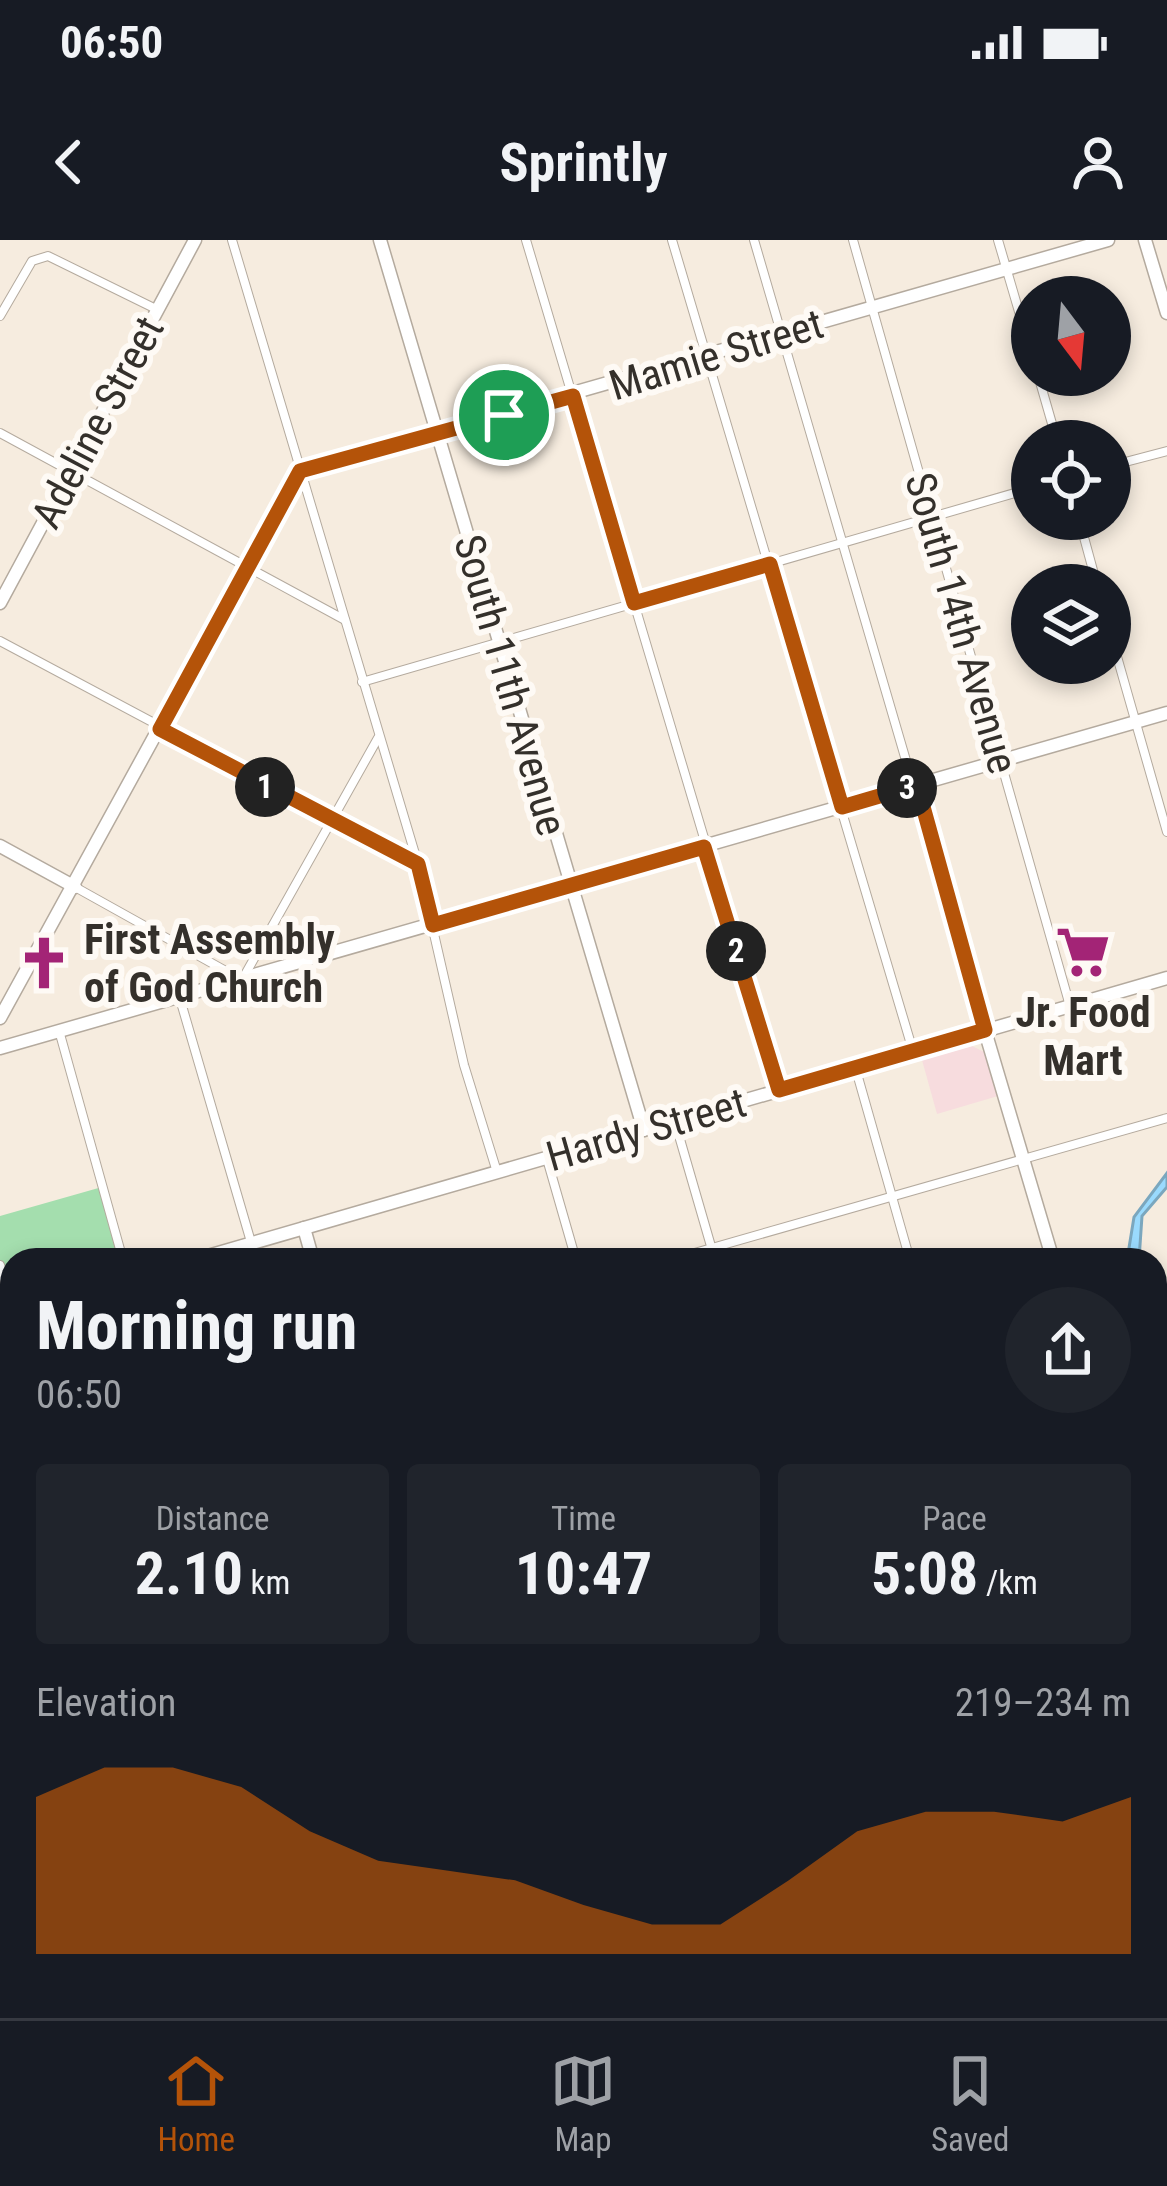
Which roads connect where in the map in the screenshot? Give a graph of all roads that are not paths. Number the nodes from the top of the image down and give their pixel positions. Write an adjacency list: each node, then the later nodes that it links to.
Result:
1 (195, 240): 14 (main road, Adeline Street)
2 (232, 240): 24 (street)
3 (380, 240): 21 (main road, South 11th Avenue)
4 (526, 240): 19 (street)
5 (672, 240): 18 (street)
6 (754, 240): 17 (street)
7 (853, 240): 13 (street, South 14th Avenue)
8 (998, 240): 11 (street)
9 (1108, 240): 11 (main road, Mamie Street)
10 (1145, 240): 15 (main road)
11 (1007, 269): 12 (street); 13 (main road, Mamie Street)
12 (1011, 283)
13 (872, 308): 17 (main road, Mamie Street); 27 (street, South 14th Avenue)
14 (158, 310): 16 (street); 25 (main road, Adeline Street)
15 (1167, 313)
16 (0, 316)
17 (782, 334): 18 (main road, Mamie Street); 28 (street)
18 (706, 356): 19 (main road, Mamie Street); 29 (street)
19 (573, 396): 21 (main road, Mamie Street); 32 (street)
20 (0, 433): 25 (street)
21 (438, 433): 24 (main road, Mamie Street); 35 (main road, South 11th Avenue)
22 (1167, 451): 23 (street)
23 (1131, 460)
24 (300, 471): 30 (main road); 33 (street)
25 (70, 472): 30 (street); 31 (main road, Adeline Street)
26 (1011, 494): 27 (street)
27 (932, 516): 28 (street); 42 (street, South 14th Avenue)
28 (845, 542): 29 (street); 43 (street)
29 (770, 564): 32 (street); 44 (street)
30 (246, 568): 33 (street); 40 (main road)
31 (0, 603)
32 (634, 603): 35 (street); 48 (street)
33 (345, 620): 36 (street)
34 (0, 641): 40 (street)
35 (499, 642): 36 (street); 50 (main road, South 11th Avenue)
36 (362, 682): 41 (street)
37 (1124, 684): 39 (street)
38 (1167, 713): 39 (main road)
39 (1135, 722): 42 (main road); 46 (street)
40 (160, 729): 45 (street); 51 (main road)
41 (379, 737): 45 (street); 49 (street)
42 (1001, 760): 43 (main road); 56 (street, South 14th Avenue)
43 (917, 785): 44 (main road); 58 (street)
44 (842, 807): 48 (main road); 61 (street)
45 (329, 821): 49 (street); 54 (street)
46 (1167, 832)
47 (0, 846): 51 (main road)
48 (704, 847): 50 (main road); 63 (street)
49 (418, 864): 52 (street)
50 (568, 886): 52 (main road); 66 (main road, South 11th Avenue)
51 (75, 887): 54 (street); 57 (main road)
52 (433, 925): 54 (main road); 69 (street)
53 (1167, 978): 56 (main road, Hardy Street)
54 (242, 980): 55 (main road)
55 (179, 999): 59 (main road); 72 (street)
56 (1070, 1006): 58 (main road, Hardy Street)
57 (0, 1018)
58 (985, 1030): 61 (main road, Hardy Street); 68 (main road)
59 (60, 1034): 60 (main road); 73 (street)
60 (0, 1048)
61 (913, 1052): 62 (main road, Hardy Street)
62 (855, 1068): 63 (main road, Hardy Street); 70 (street)
63 (779, 1090): 65 (main road, Hardy Street)
64 (1167, 1118): 68 (street)
65 (675, 1120): 66 (main road, Hardy Street); 77 (street)
66 (644, 1130): 67 (main road, Hardy Street)
67 (546, 1158): 69 (main road, Hardy Street); 76 (street)
68 (1025, 1158): 70 (street); 79 (main road)
69 (497, 1172): 71 (main road, Hardy Street)
70 (891, 1195): 77 (street); 78 (street)
71 (304, 1228): 72 (main road, Hardy Street); 75 (main road)
72 (251, 1244): 74 (main road, Hardy Street)
73 (119, 1248)
74 (237, 1248)
75 (310, 1248)
76 (572, 1248)
77 (712, 1248)
78 (906, 1248)
79 (1050, 1248)

